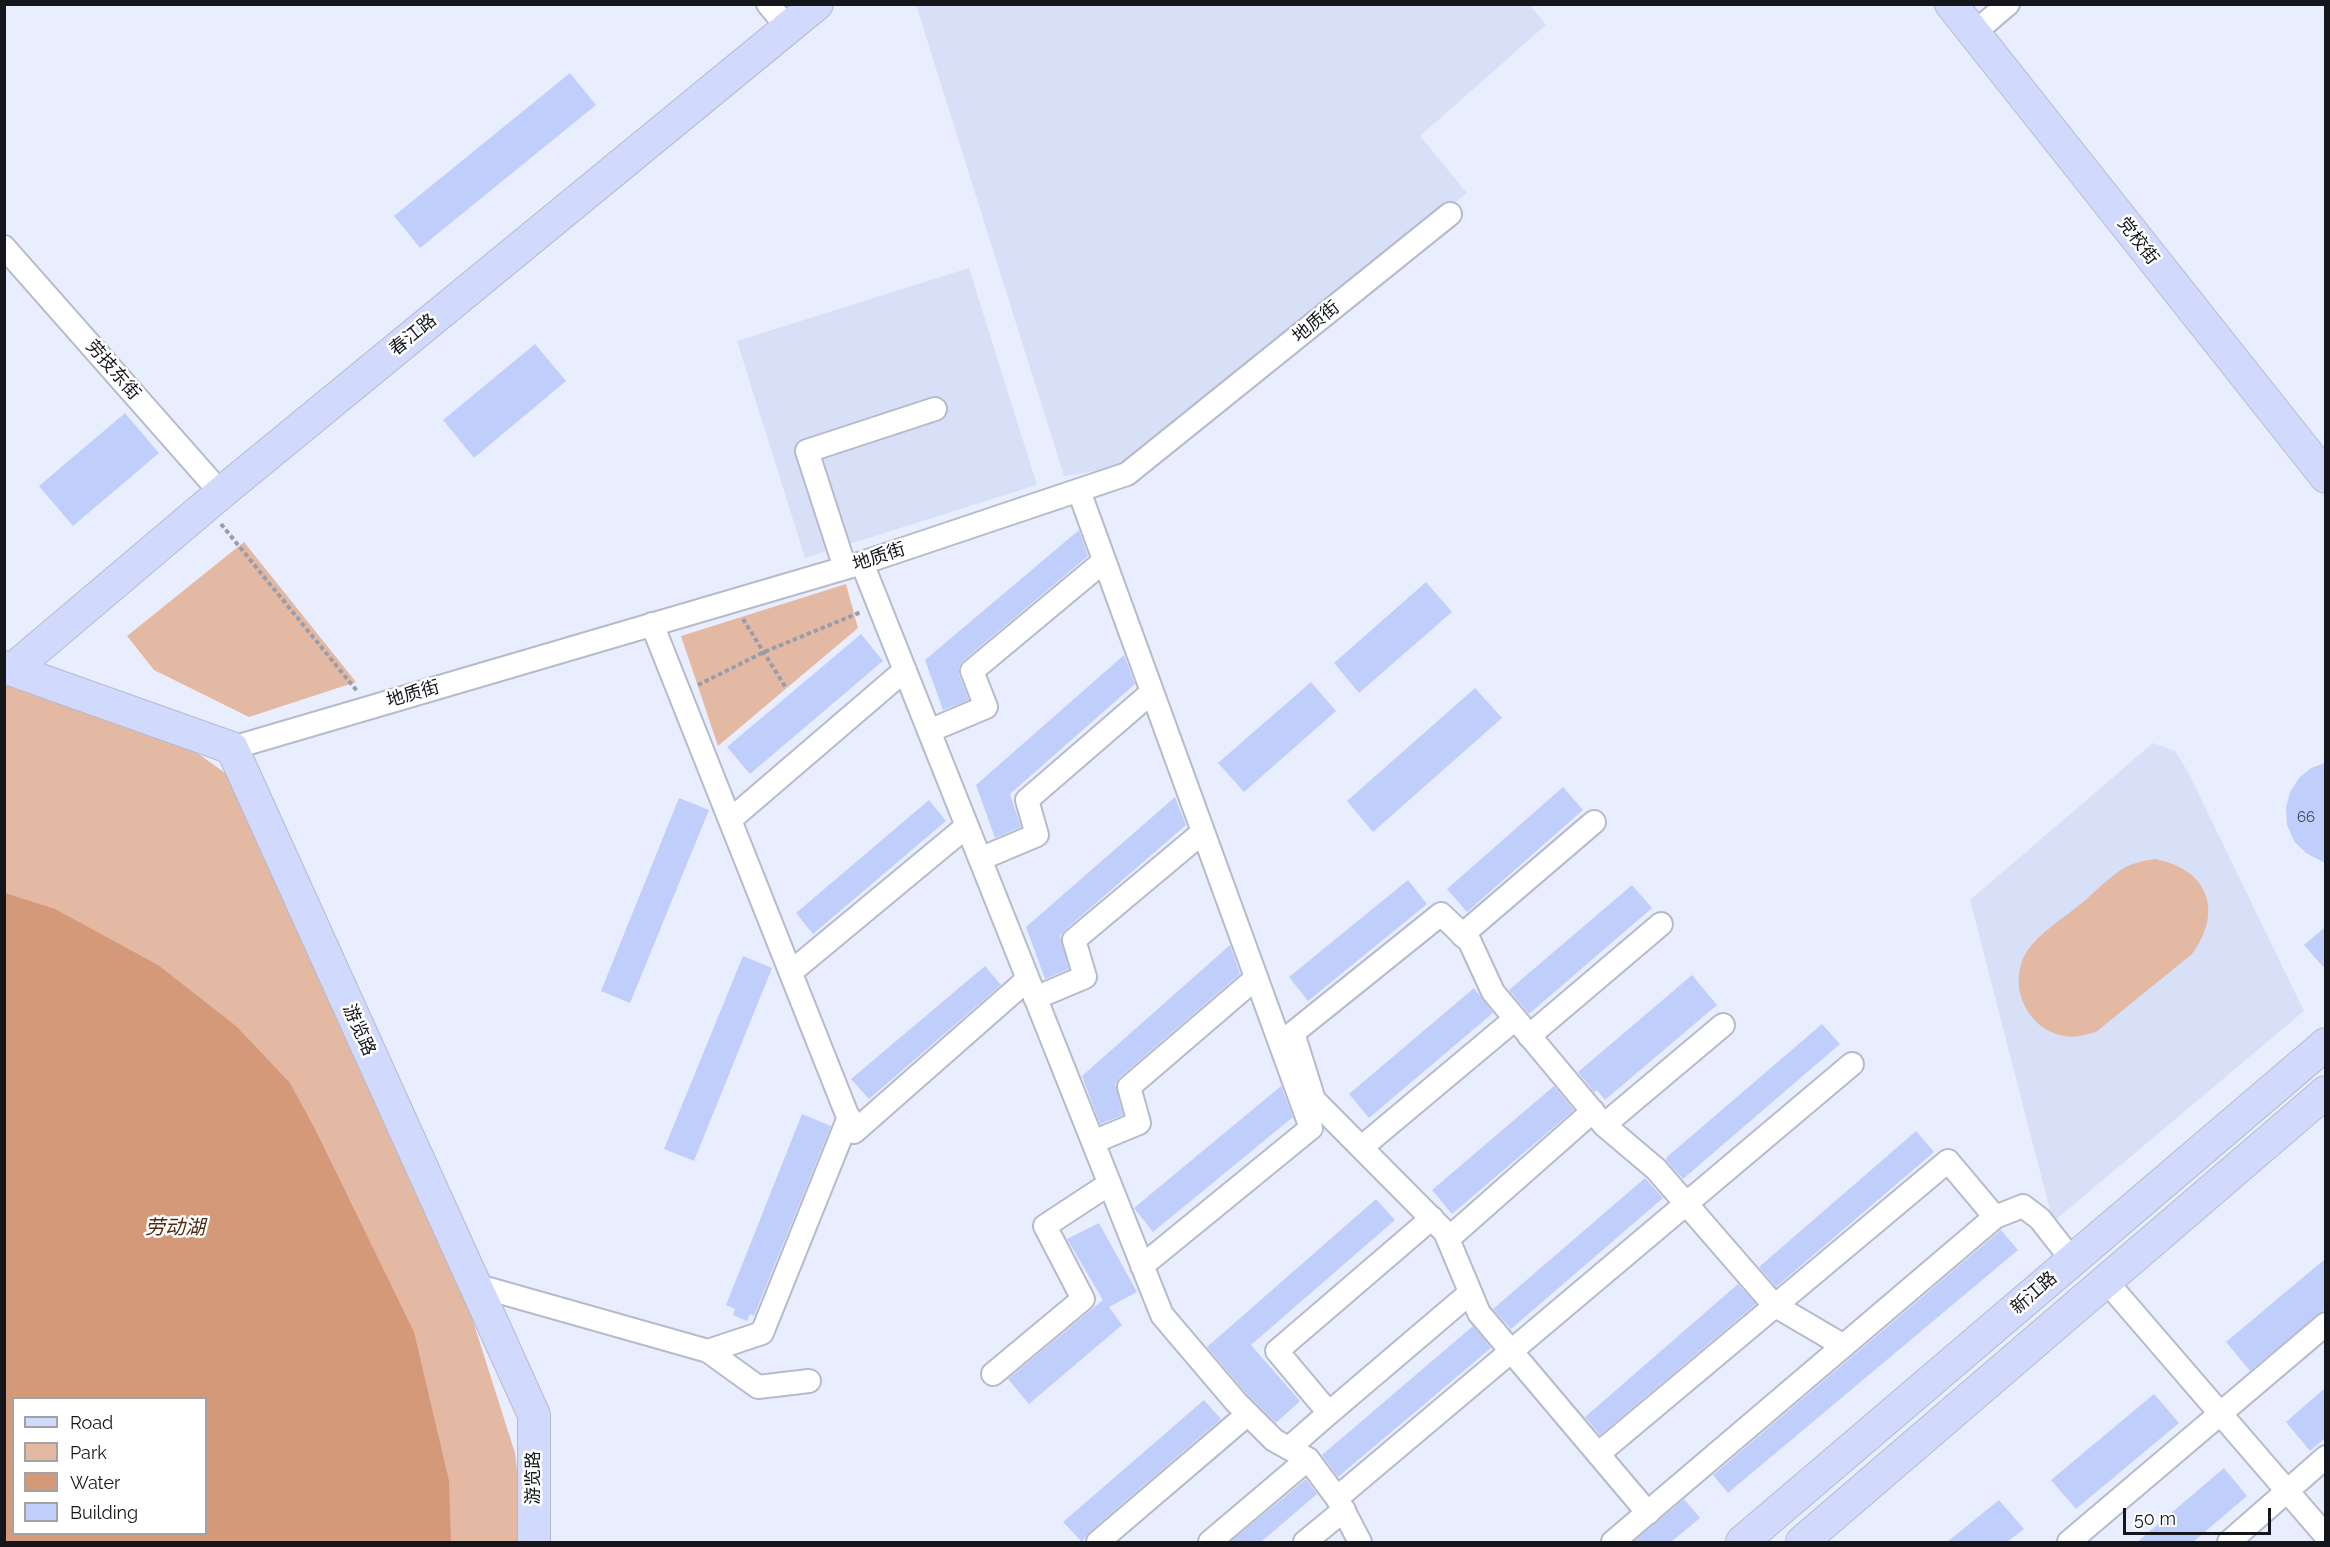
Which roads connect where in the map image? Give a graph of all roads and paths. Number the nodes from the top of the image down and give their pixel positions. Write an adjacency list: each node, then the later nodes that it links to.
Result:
1 (768, 4): 5 (street)
2 (817, 4): 5 (main road, 春江路)
3 (1951, 4): 6 (main road, 党校街)
4 (2008, 4): 6 (street)
5 (788, 28): 12 (main road, 春江路)
6 (1974, 33): 10 (main road, 党校街)
7 (1450, 214): 11 (street, 地质街)
8 (4, 247): 12 (street, 劳技东街)
9 (935, 409): 14 (street)
10 (2325, 477)
11 (1079, 491): 13 (street); 14 (street, 地质街)
12 (213, 499): 19 (main road, 春江路); 24 (path)
13 (1104, 561): 22 (street); 25 (street)
14 (853, 565): 15 (street, 地质街); 16 (street)
15 (732, 601): 17 (street, 地质街); 18 (path)
16 (878, 605): 18 (path); 20 (street)
17 (652, 624): 23 (street); 24 (street, 地质街)
18 (764, 652): 21 (path); 23 (path)
19 (9, 668): 26 (main road)
20 (905, 670): 25 (street); 27 (street)
21 (786, 688)
22 (1152, 692): 30 (street); 31 (street)
23 (680, 694): 27 (street)
24 (370, 707): 26 (street, 地质街)
25 (929, 731): 29 (street)
26 (232, 748): 54 (main road, 游览路)
27 (730, 820): 34 (street)
28 (1594, 822): 33 (street)
29 (967, 826): 31 (street); 34 (street)
30 (1203, 832): 35 (street); 36 (street)
31 (980, 859): 36 (street)
32 (1661, 924): 38 (street)
33 (1462, 935): 38 (street); 45 (street)
34 (791, 972): 42 (street)
35 (1256, 978): 44 (street); 52 (street)
36 (1031, 989): 42 (street); 44 (street)
37 (1723, 1025): 43 (street)
38 (1522, 1027): 43 (street); 45 (street)
39 (2325, 1044): 51 (main road, 新江路)
40 (1852, 1064): 47 (street)
41 (2325, 1092): 53 (main road)
42 (849, 1117): 59 (street)
43 (1599, 1118): 47 (street); 50 (street)
44 (1093, 1142): 46 (street)
45 (1362, 1148): 49 (street)
46 (1109, 1184): 52 (street); 61 (street)
47 (1686, 1203): 56 (street); 60 (street)
48 (1995, 1217): 51 (street); 56 (street); 58 (street)
49 (1432, 1218): 50 (street); 63 (street)
50 (1448, 1239): 55 (street)
51 (2072, 1260): 79 (main road, 新江路)
52 (1142, 1266): 64 (street)
53 (2106, 1281): 65 (street); 80 (main road)
54 (475, 1285): 59 (street); 73 (main road, 游览路)
55 (1470, 1293): 60 (street); 63 (street)
56 (1774, 1305): 58 (street); 67 (street)
57 (2325, 1324): 65 (street)
58 (1844, 1346): 71 (street)
59 (708, 1351): 62 (street)
60 (1511, 1351): 67 (street); 70 (street)
61 (993, 1374)
62 (809, 1381)
63 (1329, 1413): 66 (street)
64 (1248, 1414): 66 (street); 74 (street)
65 (2220, 1415): 69 (street); 81 (street)
66 (1298, 1454): 70 (street); 75 (street)
67 (1598, 1454): 71 (street)
68 (2325, 1458): 69 (street)
69 (2287, 1491): 72 (street); 82 (street)
70 (1340, 1504): 76 (street); 77 (street)
71 (1648, 1513): 78 (street)
72 (2325, 1536)
73 (534, 1542)
74 (1098, 1542)
75 (1210, 1542)
76 (1305, 1542)
77 (1360, 1542)
78 (1613, 1542)
79 (1742, 1542)
80 (1802, 1542)
81 (2069, 1542)
82 (2229, 1542)

